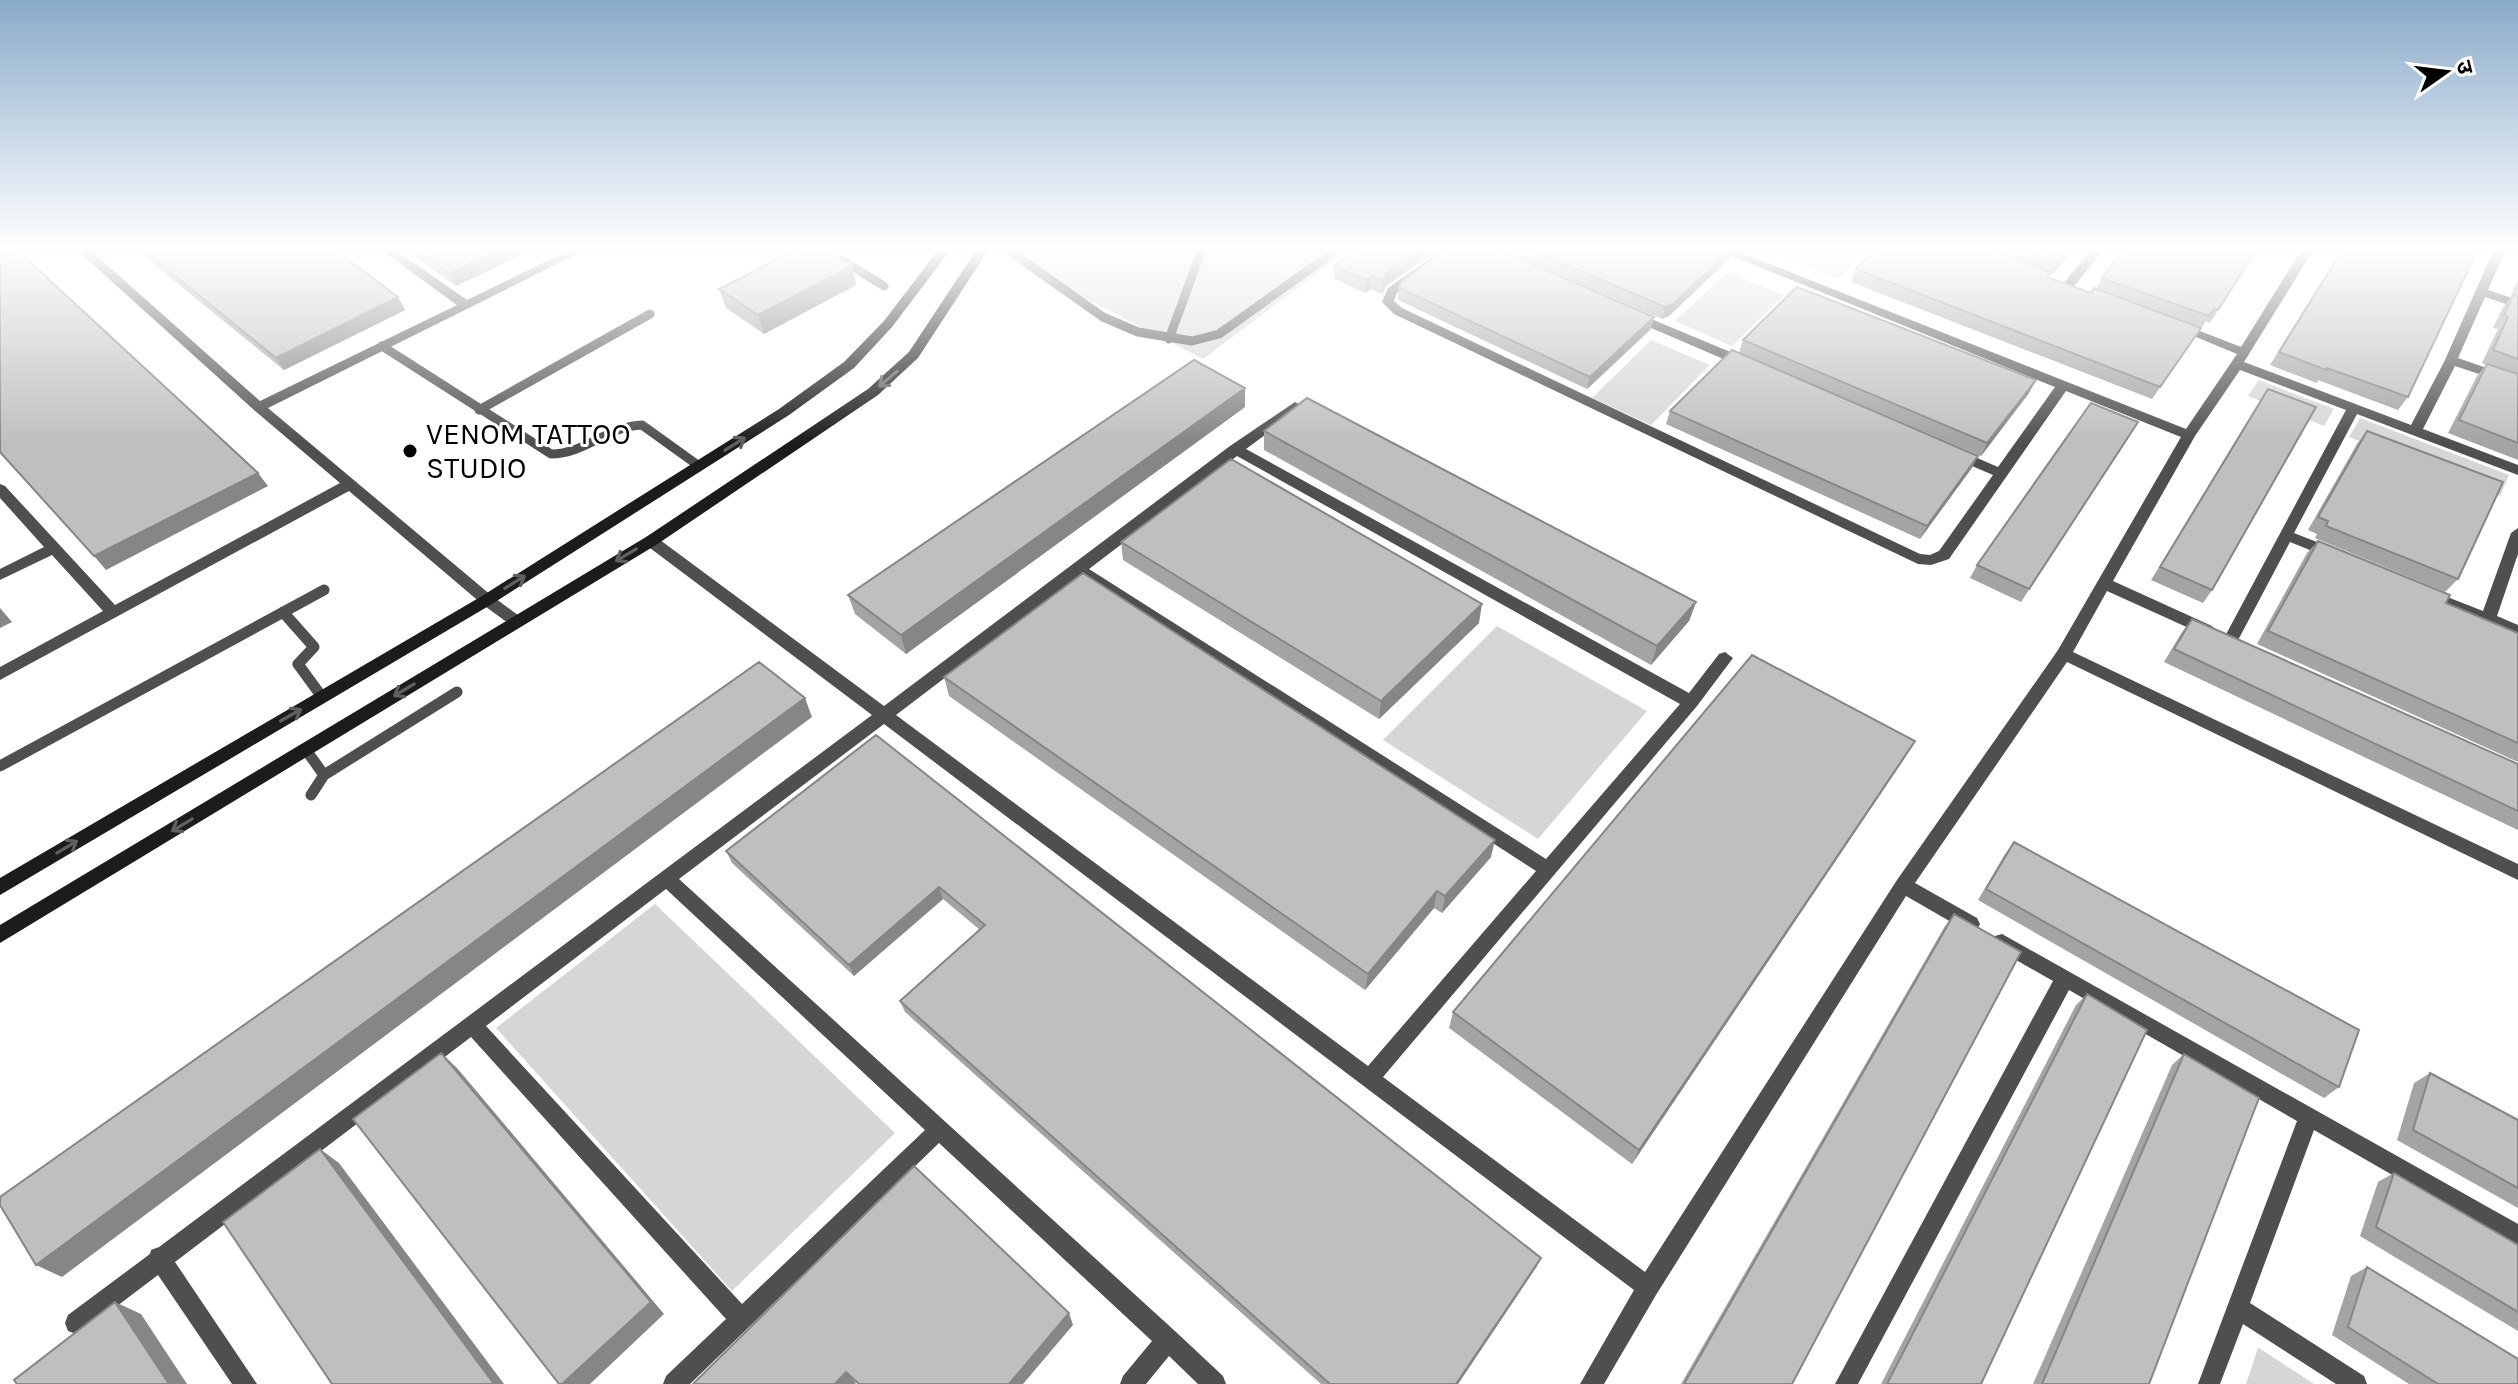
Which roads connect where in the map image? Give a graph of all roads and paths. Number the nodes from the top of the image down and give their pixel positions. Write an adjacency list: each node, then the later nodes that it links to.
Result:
1 (154, 314): 23 (street)
2 (445, 314): 16 (street)
3 (650, 314): 25 (lane)
4 (896, 314): 30 (street, one-way to 4)
5 (941, 314): 37 (street, one-way to 37)
6 (1098, 314): 15 (lane)
7 (1178, 314): 15 (lane)
8 (1248, 314): 15 (lane)
9 (1403, 314): 32 (street)
10 (1630, 314): 19 (street)
11 (1883, 314): 21 (street)
12 (2268, 314): 17 (street)
13 (2471, 314): 18 (street)
14 (2171, 325): 17 (street)
15 (1169, 339)
16 (382, 346): 23 (street); 25 (lane)
17 (2241, 358): 24 (street); 27 (street)
18 (2451, 360): 20 (street); 26 (street)
19 (1757, 368)
20 (2518, 383)
21 (2063, 385): 27 (street); 32 (street)
22 (1295, 406): 28 (street)
23 (259, 407): 33 (street)
24 (2353, 408): 26 (street); 36 (street)
25 (479, 410): 30 (lane)
26 (2415, 431): 31 (street)
27 (2189, 435): 42 (street)
28 (1235, 449): 40 (street); 56 (street)
29 (1943, 449): 32 (street)
30 (699, 466): 45 (street, one-way to 30)
31 (2518, 470)
32 (2000, 473)
33 (350, 484): 45 (street); 47 (street)
34 (0, 489): 38 (street)
35 (2518, 533): 48 (street)
36 (2285, 535): 39 (street); 42 (street)
37 (651, 541): 49 (street, one-way to 49); 57 (street)
38 (54, 548): 41 (street); 47 (street)
39 (2343, 559)
40 (1077, 568): 57 (street); 62 (street)
41 (0, 575)
42 (2105, 584): 51 (street)
43 (2415, 589): 48 (street)
44 (324, 590): 46 (lane)
45 (487, 600): 49 (street); 55 (street)
46 (283, 612): 55 (lane); 59 (lane)
47 (113, 613): 53 (street)
48 (2488, 619): 50 (street)
49 (517, 622): 58 (street, one-way to 58)
50 (2518, 631)
51 (2064, 654): 63 (street); 65 (street)
52 (1725, 658): 56 (street)
53 (0, 674)
54 (457, 692): 60 (lane)
55 (322, 697): 66 (street, one-way to 55)
56 (1691, 702): 62 (street)
57 (884, 715): 64 (street); 70 (street)
58 (306, 750): 60 (lane); 67 (street, one-way to 67)
59 (0, 766)
60 (324, 775): 61 (lane)
61 (311, 795)
62 (1549, 870): 70 (street)
63 (2518, 872)
64 (667, 879): 69 (street); 72 (street)
65 (1903, 885): 68 (street); 75 (street)
66 (0, 887)
67 (0, 935)
68 (2065, 978): 71 (street); 85 (street)
69 (471, 1024): 74 (street); 77 (street)
70 (1369, 1079): 75 (street)
71 (2308, 1118): 73 (street); 76 (street)
72 (939, 1130): 77 (street); 79 (street)
73 (2518, 1236)
74 (159, 1258): 78 (street); 80 (street)
75 (1648, 1287): 84 (street)
76 (2238, 1308): 86 (street); 87 (street)
77 (741, 1319): 81 (street)
78 (76, 1323)
79 (1168, 1340): 82 (street); 83 (street)
80 (246, 1384)
81 (674, 1384)
82 (1131, 1384)
83 (1215, 1384)
84 (1591, 1384)
85 (1846, 1384)
86 (2209, 1384)
87 (2356, 1384)

